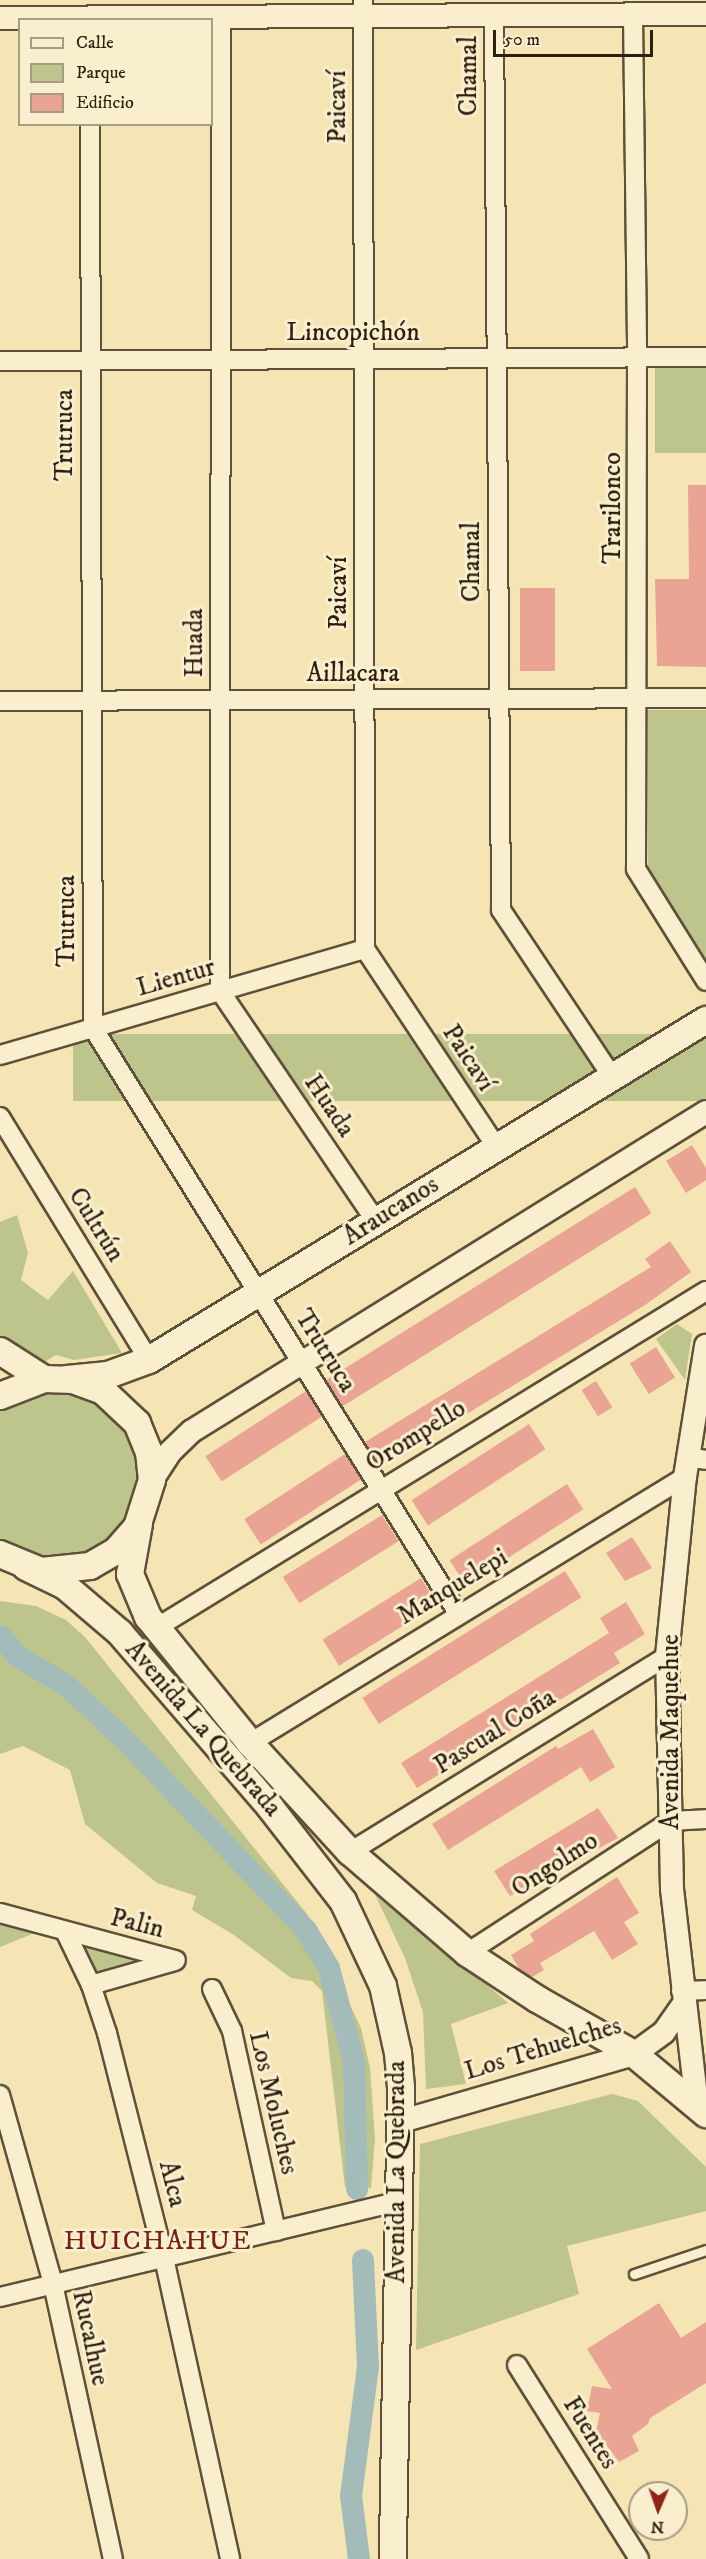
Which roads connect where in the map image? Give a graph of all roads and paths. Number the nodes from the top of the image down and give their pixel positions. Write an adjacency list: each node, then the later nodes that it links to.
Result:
1 (363, 8): 3 (street); 5 (street); 12 (street, Paicaví)
2 (706, 14): 4 (street)
3 (494, 15): 4 (street); 11 (street, Chamal)
4 (633, 15): 9 (street, Trarilonco)
5 (221, 17): 7 (street); 13 (street, Huada)
6 (0, 18): 7 (street)
7 (90, 18)
8 (90, 126): 15 (street, Trutruca)
9 (638, 357): 10 (street, Lincopichón); 11 (street, Lincopichón); 19 (street, Trarilonco)
10 (706, 357)
11 (496, 358): 12 (street, Lincopichón); 18 (street, Chamal)
12 (364, 359): 13 (street, Lincopichón); 17 (street, Paicaví)
13 (221, 360): 15 (street, Lincopichón); 21 (street, Huada)
14 (0, 361): 15 (street, Lincopichón)
15 (91, 361): 20 (street, Trutruca)
16 (706, 698): 19 (street, Aillacara)
17 (365, 699): 18 (street, Aillacara); 21 (street, Aillacara); 23 (street, Paicaví)
18 (499, 699): 19 (street, Aillacara); 29 (street, Chamal)
19 (639, 699): 24 (street, Trarilonco)
20 (91, 700): 21 (street, Aillacara); 22 (street, Aillacara); 27 (street, Trutruca)
21 (220, 700): 25 (street, Huada)
22 (0, 701)
23 (365, 949): 25 (street, Lientur); 32 (street, Paicaví)
24 (706, 981)
25 (220, 991): 27 (street, Lientur); 33 (street, Huada)
26 (706, 1020): 29 (main road, Araucanos)
27 (93, 1028): 28 (street, Lientur); 35 (street, Trutruca)
28 (0, 1055)
29 (611, 1075): 32 (main road, Araucanos)
30 (706, 1112): 39 (street)
31 (0, 1118): 38 (street, Cultrún)
32 (496, 1146): 33 (main road, Araucanos)
33 (376, 1221): 35 (main road, Araucanos)
34 (706, 1290): 44 (street, Orompello)
35 (259, 1293): 38 (main road, Araucanos); 39 (street, Trutruca)
36 (706, 1346): 42 (street, Avenida Maquehue)
37 (0, 1351): 40 (main road)
38 (149, 1360): 40 (main road, Araucanos)
39 (303, 1364): 43 (street); 44 (street, Trutruca)
40 (56, 1379): 41 (main road, Araucanos); 43 (main road)
41 (0, 1396)
42 (693, 1465): 47 (street, Manquelepi); 49 (street, Avenida Maquehue)
43 (152, 1480): 45 (main road, Avenida La Quebrada)
44 (380, 1488): 47 (street, Trutruca); 48 (street, Orompello)
45 (139, 1524): 46 (main road); 48 (main road, Avenida La Quebrada)
46 (11, 1563): 64 (main road, Avenida La Quebrada)
47 (458, 1613): 50 (street, Manquelepi)
48 (156, 1628): 50 (main road, Avenida La Quebrada)
49 (667, 1656): 52 (street, Avenida Maquehue); 53 (street, Pascual Coña)
50 (250, 1743): 53 (main road, Avenida La Quebrada)
51 (706, 1819): 52 (street)
52 (670, 1821): 56 (street, Ongolmo); 60 (street, Avenida Maquehue)
53 (350, 1852): 56 (main road, Avenida La Quebrada)
54 (0, 1913): 55 (street, Palin)
55 (66, 1933): 57 (street, Alca); 57 (street, Palin)
56 (467, 1953): 61 (main road, Avenida La Quebrada)
57 (91, 1985): 68 (street, Alca)
58 (213, 1989): 66 (street, Los Moluches)
59 (706, 1990): 60 (street)
60 (682, 1998): 61 (street, Los Tehuelches); 63 (street, Avenida Maquehue)
61 (634, 2054): 63 (main road, Avenida La Quebrada); 64 (street, Los Tehuelches)
62 (0, 2095): 70 (street, Rucalhue)
63 (701, 2109)
64 (402, 2121): 65 (main road, Avenida La Quebrada)
65 (400, 2201): 66 (street); 75 (main road, Avenida La Quebrada)
66 (276, 2231): 68 (street)
67 (706, 2250): 69 (lane)
68 (164, 2258): 70 (street); 74 (street, Alca)
69 (634, 2274)
70 (53, 2284): 71 (street); 73 (street, Rucalhue)
71 (0, 2297)
72 (517, 2365): 76 (street, Fuentes)
73 (113, 2559)
74 (230, 2559)
75 (393, 2559)
76 (639, 2559)

